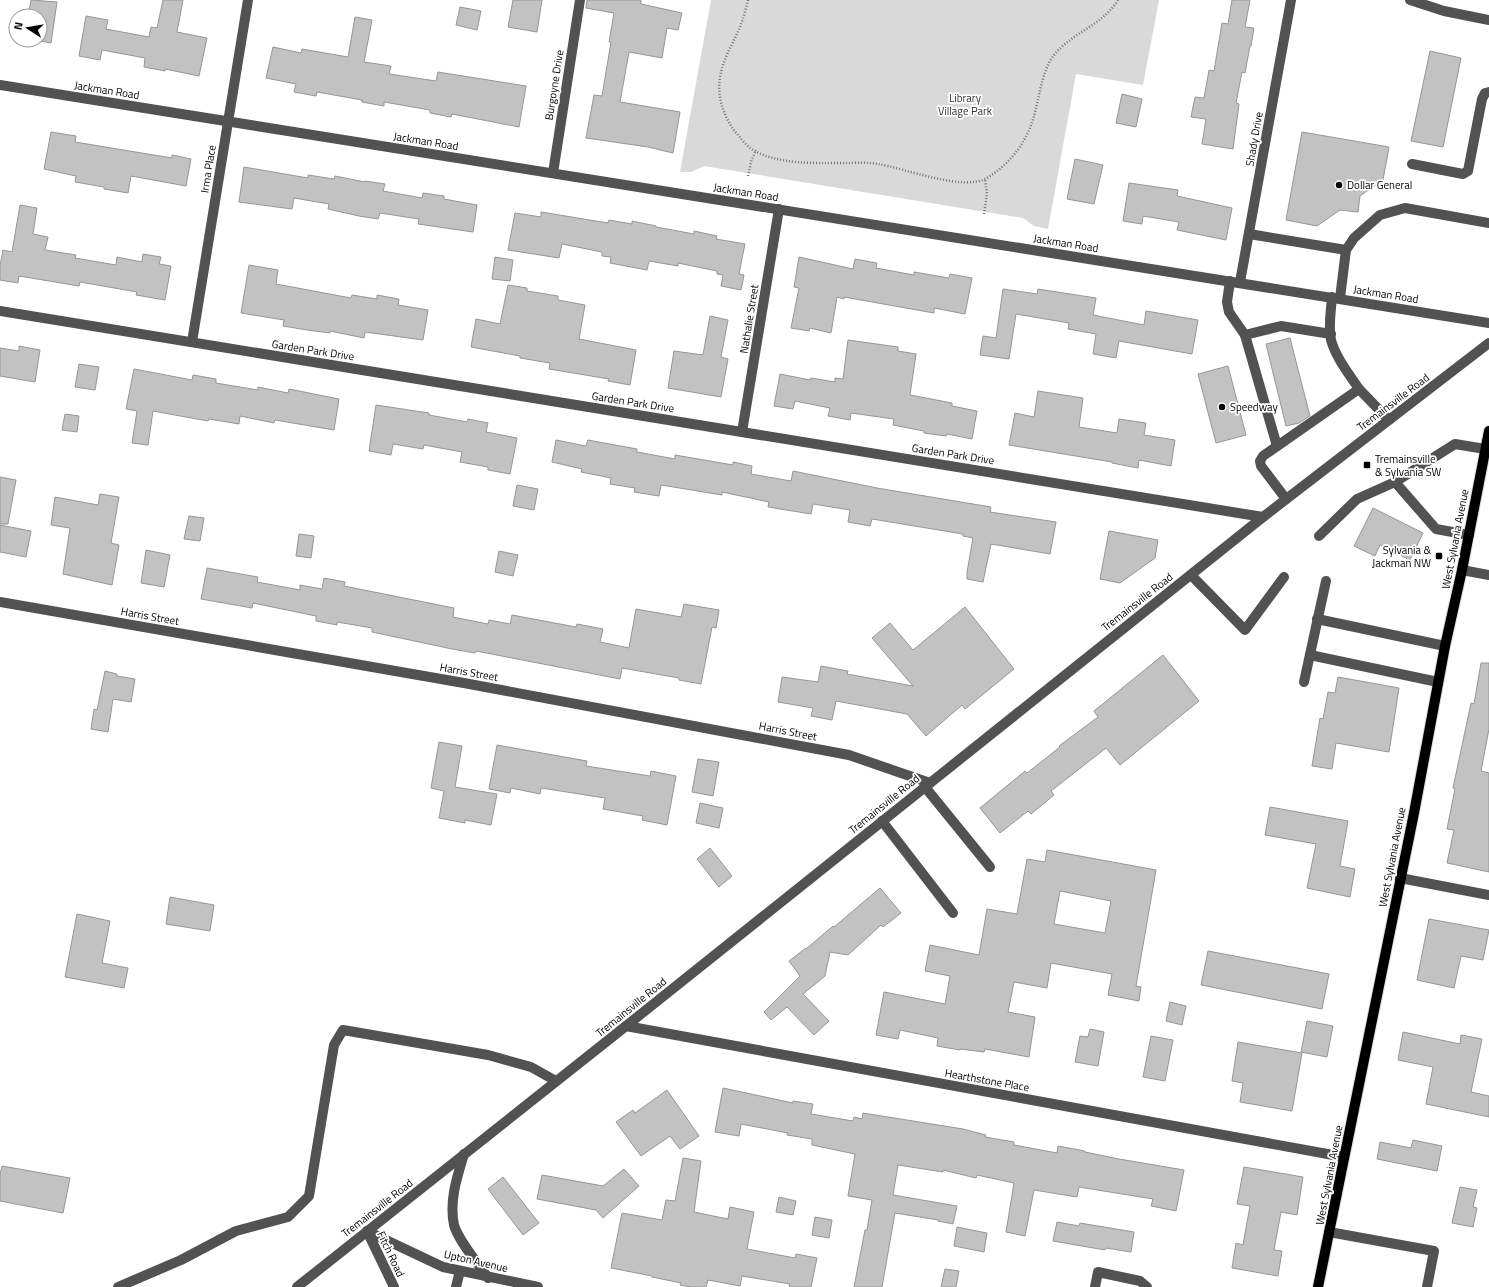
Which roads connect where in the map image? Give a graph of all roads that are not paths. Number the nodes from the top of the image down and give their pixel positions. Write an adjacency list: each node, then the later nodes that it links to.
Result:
1 (248, 0): 8 (street, Irma Place)
2 (580, 0): 10 (street, Burgoyne Drive)
3 (1291, 0): 13 (street, Shady Drive)
4 (1410, 0): 5 (street)
5 (1489, 20)
6 (0, 85): 8 (street, Jackman Road)
7 (1489, 92): 9 (street)
8 (227, 121): 10 (street, Jackman Road); 21 (street, Irma Place)
9 (1412, 164)
10 (553, 173): 11 (street, Jackman Road)
11 (779, 209): 15 (street, Jackman Road); 26 (street, Nathalie Street)
12 (1489, 223): 14 (street)
13 (1249, 234): 14 (street); 15 (street, Shady Drive)
14 (1346, 250): 16 (street)
15 (1235, 281): 16 (street, Jackman Road); 20 (street, Shady Drive)
16 (1336, 298): 18 (street, Jackman Road); 19 (street)
17 (0, 311): 21 (street, Garden Park Drive)
18 (1489, 323)
19 (1331, 334): 20 (street); 23 (street)
20 (1245, 335): 27 (street, Shady Drive)
21 (192, 342): 26 (street, Garden Park Drive)
22 (1489, 344): 24 (street, Tremainsville Road)
23 (1359, 388): 24 (street); 27 (street)
24 (1389, 420): 30 (street, Tremainsville Road)
25 (1489, 431): 28 (main road, West Sylvania Avenue)
26 (742, 432): 31 (street, Garden Park Drive)
27 (1277, 446): 30 (street)
28 (1485, 449): 29 (street); 32 (main road, West Sylvania Avenue)
29 (1395, 482): 32 (street); 33 (street)
30 (1286, 499): 31 (street, Tremainsville Road)
31 (1263, 517): 35 (street, Tremainsville Road)
32 (1469, 535): 34 (main road, West Sylvania Avenue)
33 (1319, 536)
34 (1462, 570): 36 (street); 41 (main road, West Sylvania Avenue)
35 (1191, 575): 37 (street); 45 (street, Tremainsville Road)
36 (1489, 575)
37 (1284, 578)
38 (1326, 581): 40 (street)
39 (0, 602): 45 (street, Harris Street)
40 (1318, 619): 41 (street); 42 (street)
41 (1445, 646): 44 (main road, West Sylvania Avenue)
42 (1310, 655): 43 (street); 44 (street)
43 (1304, 682)
44 (1438, 682): 48 (main road, West Sylvania Avenue)
45 (928, 785): 46 (street, Tremainsville Road); 47 (street)
46 (882, 821): 50 (street); 51 (street, Tremainsville Road)
47 (990, 867)
48 (1400, 878): 49 (street); 54 (main road, West Sylvania Avenue)
49 (1489, 895)
50 (953, 913)
51 (626, 1026): 52 (street, Tremainsville Road); 54 (street, Hearthstone Place)
52 (556, 1081): 53 (street, Tremainsville Road); 59 (street)
53 (464, 1154): 55 (street, Tremainsville Road); 58 (street)
54 (1344, 1157): 56 (main road, West Sylvania Avenue)
55 (367, 1231): 57 (street, Upton Avenue); 60 (street, Tremainsville Road); 61 (street, Fitch Road)
56 (1329, 1232): 66 (main road, West Sylvania Avenue); 67 (street)
57 (460, 1271): 58 (street, Upton Avenue); 62 (street)
58 (488, 1278): 63 (street, Upton Avenue)
59 (118, 1287)
60 (297, 1287)
61 (394, 1287)
62 (456, 1287)
63 (538, 1287)
64 (1095, 1287): 65 (street)
65 (1147, 1287)
66 (1318, 1287)
67 (1427, 1287)

